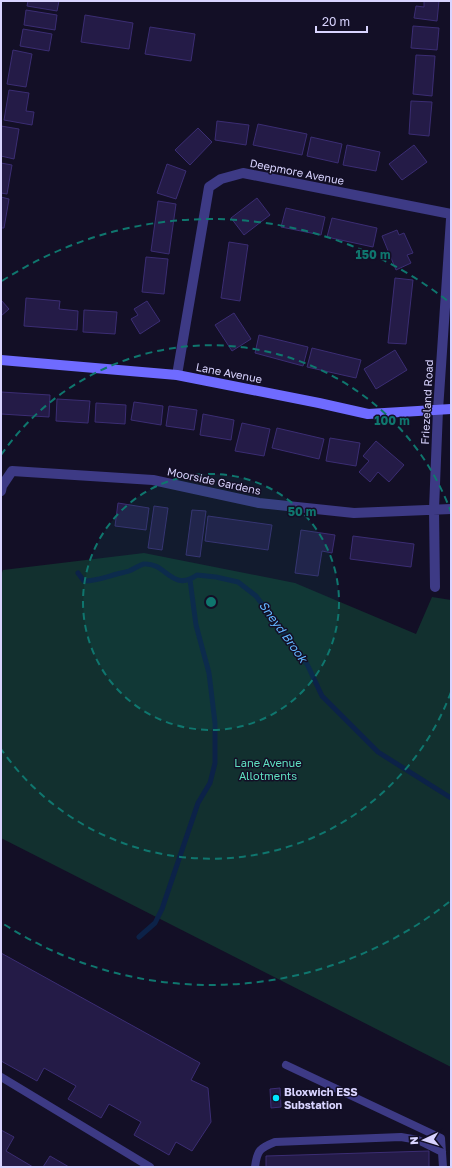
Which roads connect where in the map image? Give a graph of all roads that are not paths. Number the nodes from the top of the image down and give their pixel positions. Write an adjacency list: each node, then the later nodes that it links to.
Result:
1 (451, 214): 4 (street, Deepmore Avenue)
2 (451, 219): 6 (street, Friezeland Road)
3 (1, 360): 4 (street, Lane Avenue)
4 (177, 375): 6 (street, Lane Avenue)
5 (451, 409): 6 (street, Lane Avenue)
6 (438, 410): 8 (street, Friezeland Road)
7 (1, 492): 8 (street, Moorside Gardens)
8 (434, 509): 9 (street); 10 (street, Friezeland Road)
9 (451, 509)
10 (435, 587)
11 (286, 1065): 13 (lane)
12 (1, 1077): 14 (lane)
13 (442, 1152): 15 (lane); 16 (lane)
14 (150, 1167)
15 (255, 1167)
16 (443, 1167)

